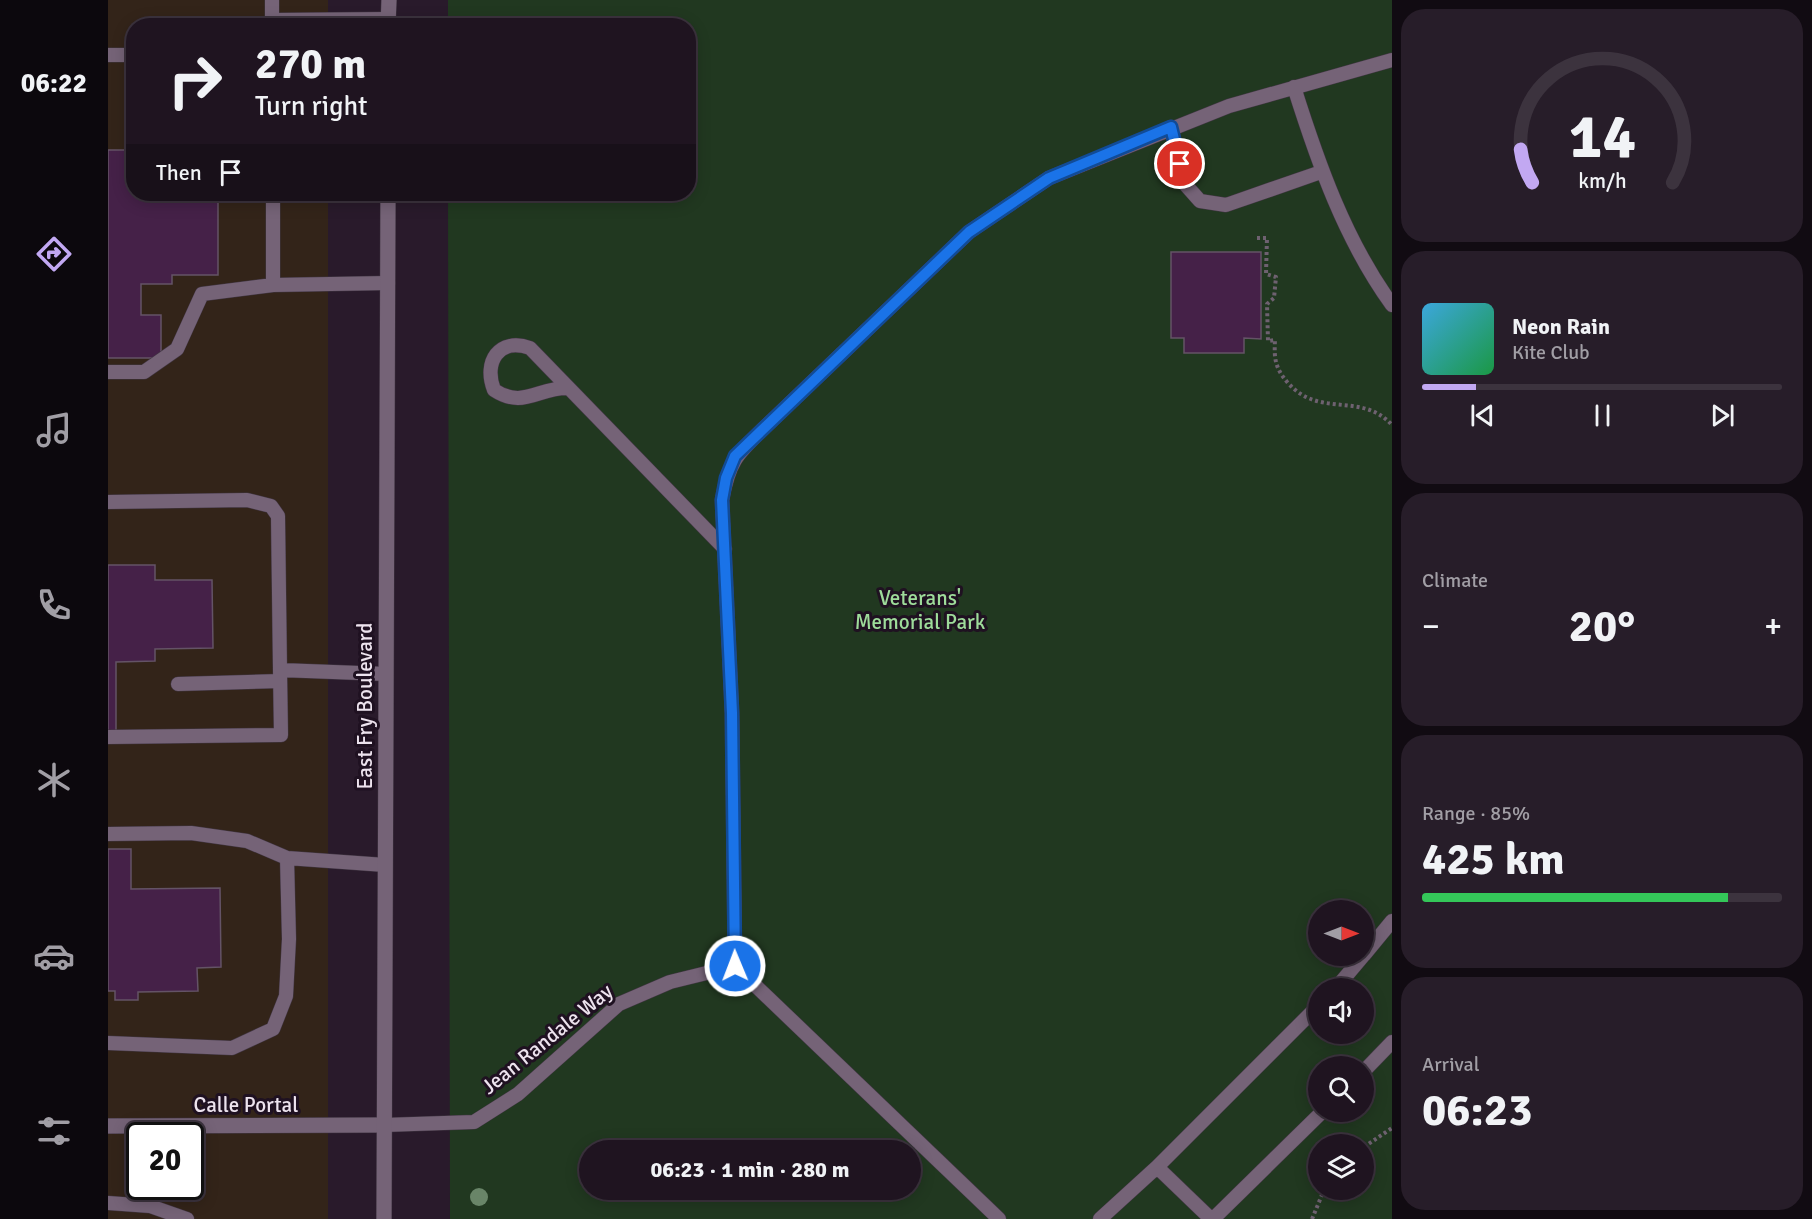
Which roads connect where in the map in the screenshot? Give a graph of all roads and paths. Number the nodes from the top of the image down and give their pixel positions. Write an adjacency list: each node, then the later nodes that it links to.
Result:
1 (272, 0): 3 (lane)
2 (389, 0): 4 (main road)
3 (272, 18)
4 (388, 18)
5 (108, 55): 6 (lane)
6 (126, 55)
7 (1392, 60): 8 (lane)
8 (1294, 87): 9 (lane); 10 (lane)
9 (1171, 127): 10 (lane); 21 (lane)
10 (1321, 172): 16 (lane)
11 (273, 201): 15 (lane)
12 (388, 201): 14 (main road, East Fry Boulevard)
13 (1257, 238): 19 (path)
14 (388, 283): 15 (lane); 22 (main road, East Fry Boulevard)
15 (273, 285): 17 (lane)
16 (1392, 305)
17 (108, 372)
18 (567, 388): 18 (lane); 21 (lane)
19 (1392, 425)
20 (108, 502): 23 (lane)
21 (725, 549): 31 (lane)
22 (386, 674): 23 (lane); 28 (main road, East Fry Boulevard)
23 (280, 675): 24 (lane); 25 (lane)
24 (177, 684)
25 (108, 737)
26 (108, 834): 27 (lane)
27 (287, 858): 28 (lane); 36 (lane)
28 (386, 866): 39 (main road, East Fry Boulevard)
29 (1392, 921): 30 (lane)
30 (1374, 943)
31 (735, 966): 39 (lane, Jean Randale Way); 48 (lane)
32 (1355, 966): 33 (lane)
33 (1344, 978)
34 (1308, 1016): 43 (lane)
35 (1392, 1042): 37 (lane)
36 (108, 1043)
37 (1374, 1061)
38 (1312, 1122): 50 (lane)
39 (384, 1125): 40 (main road, Calle Portal); 47 (main road, East Fry Boulevard)
40 (108, 1126)
41 (1392, 1128): 42 (path)
42 (1374, 1140)
43 (1156, 1167): 49 (lane); 50 (lane)
44 (1320, 1200): 51 (path)
45 (108, 1203): 46 (lane)
46 (187, 1219)
47 (384, 1219)
48 (999, 1219)
49 (1100, 1219)
50 (1212, 1219)
51 (1312, 1219)

